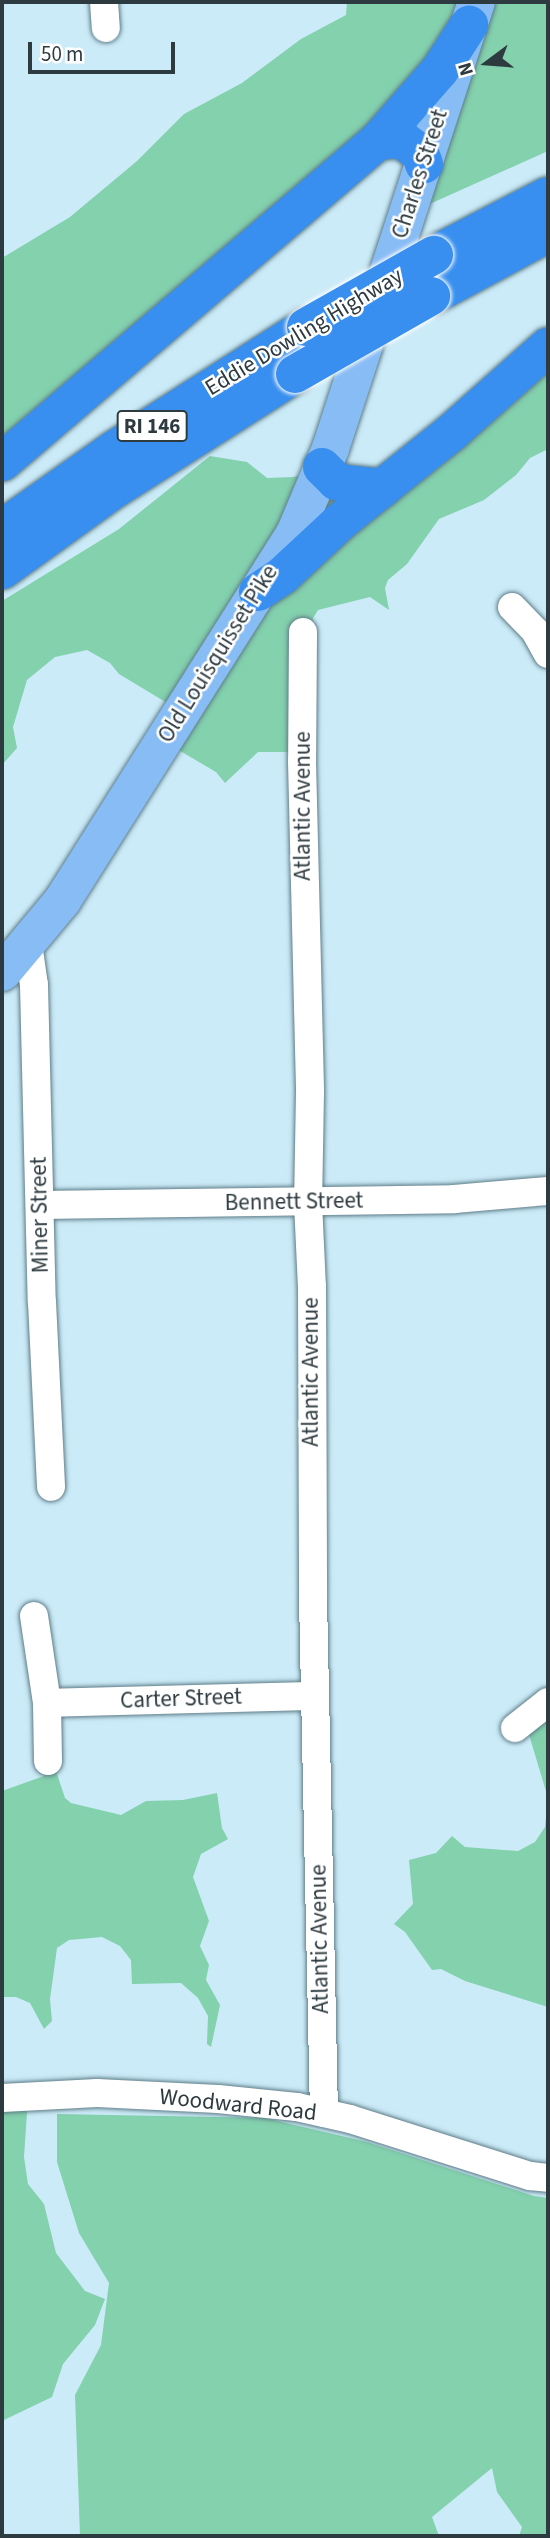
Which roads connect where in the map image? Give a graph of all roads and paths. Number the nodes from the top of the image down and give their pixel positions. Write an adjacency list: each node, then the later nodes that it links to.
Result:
1 (472, 13): 2 (highway); 3 (main road, Charles Street)
2 (379, 141): 3 (highway); 8 (highway)
3 (424, 164): 6 (main road, Charles Street)
4 (548, 197): 11 (highway, Eddie Dowling Highway / RI 146, bridge)
5 (548, 233): 12 (highway, Eddie Dowling Highway / RI 146, bridge)
6 (377, 305): 9 (main road, Old Louisquisset Pike)
7 (548, 347): 10 (highway)
8 (2, 462)
9 (322, 467): 10 (highway); 13 (main road, Old Louisquisset Pike)
10 (383, 488): 13 (highway)
11 (2, 529)
12 (2, 570)
13 (258, 592): 17 (main road, Old Louisquisset Pike)
14 (512, 607): 16 (street)
15 (303, 632): 20 (street, Atlantic Avenue)
16 (548, 654)
17 (28, 944): 18 (main road, Old Louisquisset Pike); 21 (street, Miner Street)
18 (2, 972)
19 (548, 1191): 20 (street, Bennett Street)
20 (308, 1203): 21 (street, Bennett Street); 24 (street, Atlantic Avenue)
21 (40, 1205): 22 (street, Miner Street)
22 (51, 1487)
23 (34, 1616): 26 (street)
24 (314, 1696): 26 (street, Carter Street); 30 (street, Atlantic Avenue)
25 (548, 1702): 27 (street)
26 (47, 1703): 28 (street)
27 (515, 1728)
28 (48, 1761)
29 (2, 2098): 30 (street, Woodward Road)
30 (324, 2113): 31 (street, Woodward Road)
31 (548, 2178)

